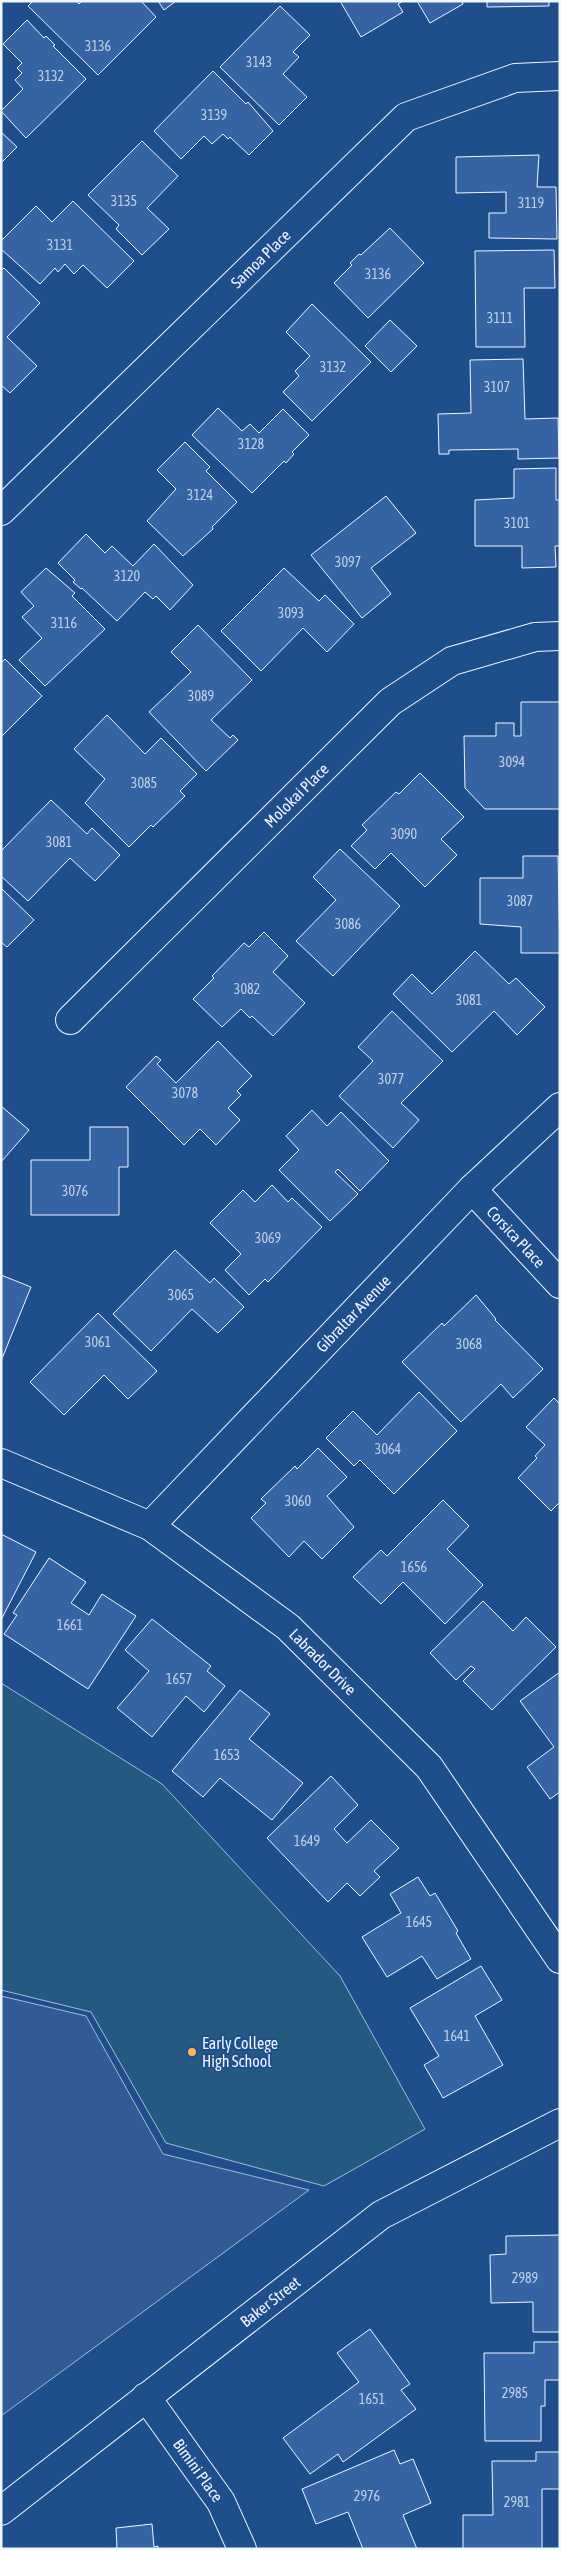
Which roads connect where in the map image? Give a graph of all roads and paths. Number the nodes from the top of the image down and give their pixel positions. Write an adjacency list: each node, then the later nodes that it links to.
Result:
1 (560, 76): 2 (street, Samoa Place)
2 (1, 511)
3 (560, 636): 4 (street, Molokai Place)
4 (70, 1020)
5 (560, 1106): 6 (street, Gibraltar Avenue)
6 (472, 1189): 7 (street, Corsica Place); 9 (street, Gibraltar Avenue)
7 (560, 1284)
8 (1, 1463): 9 (street, Labrador Drive)
9 (150, 1526): 10 (street, Labrador Drive)
10 (560, 1959)
11 (560, 2123): 12 (street, Baker Street)
12 (146, 2397): 13 (street, Baker Street); 14 (street, Bimini Place)
13 (1, 2511)
14 (242, 2549)

